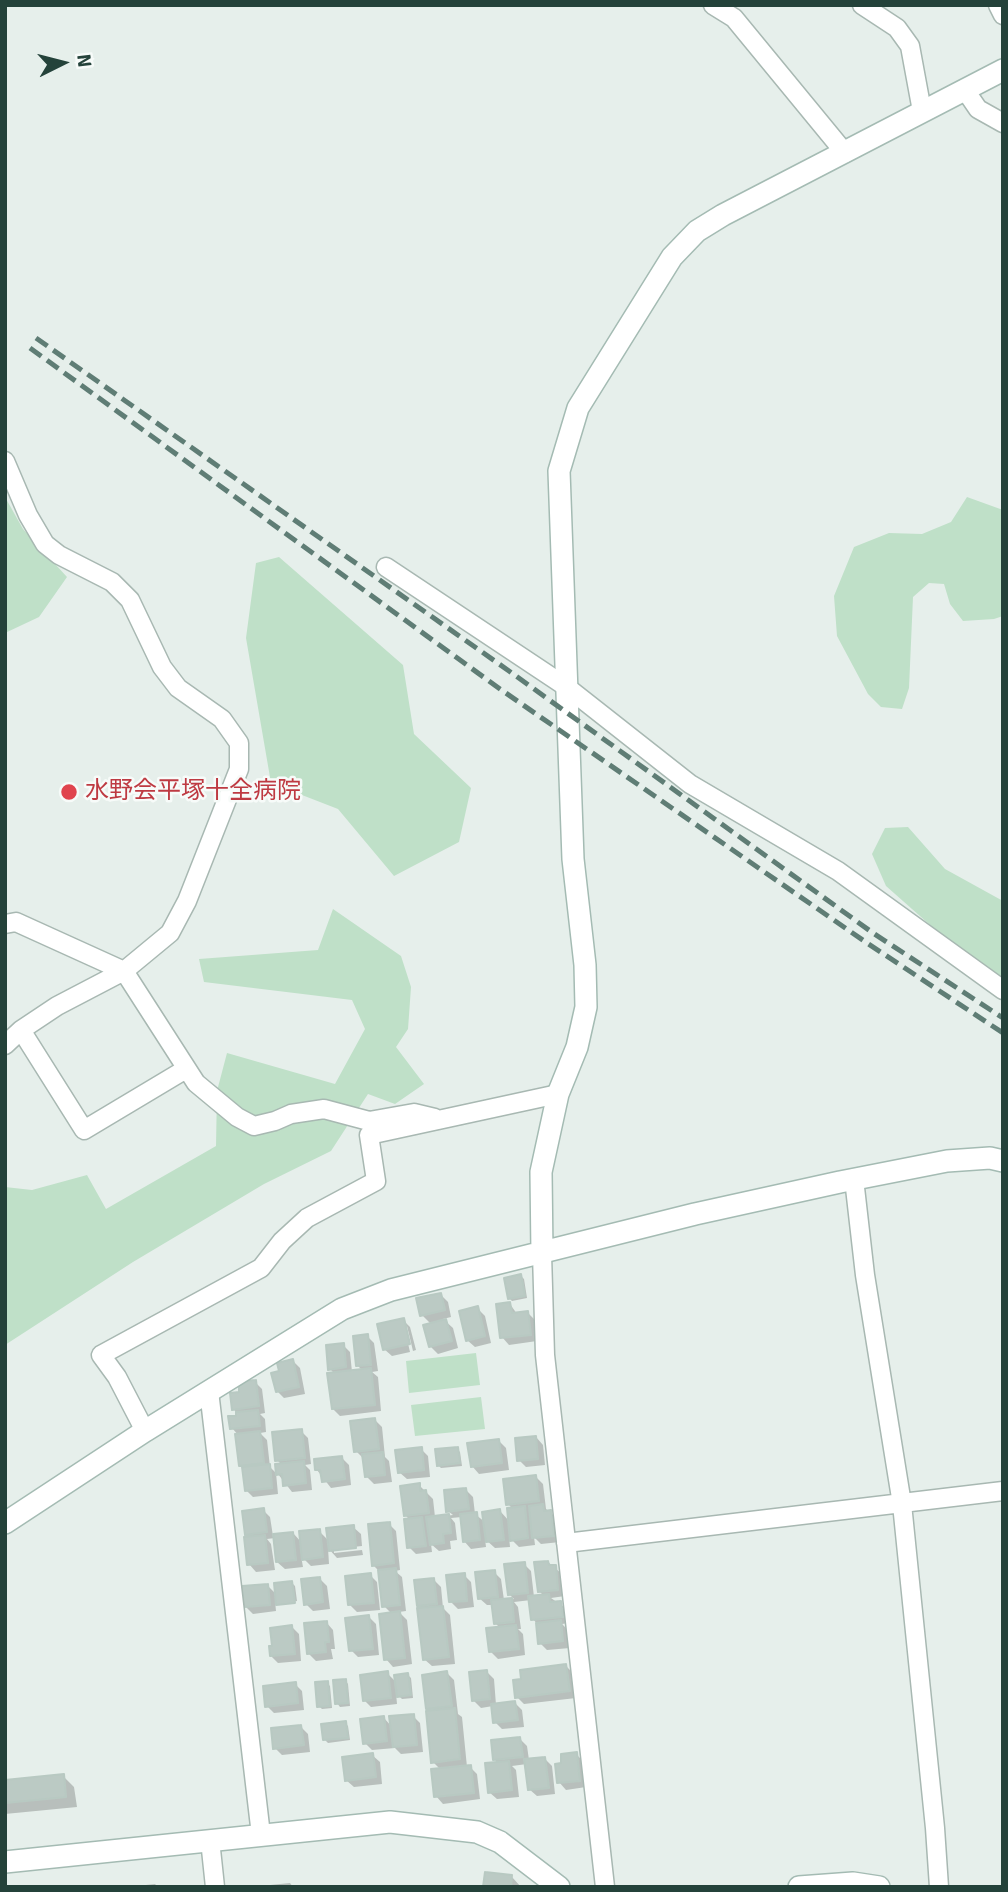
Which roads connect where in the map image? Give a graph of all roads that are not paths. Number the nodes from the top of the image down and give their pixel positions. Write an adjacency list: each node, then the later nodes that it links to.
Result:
1 (713, 5): 9 (street)
2 (862, 5): 7 (street)
3 (998, 5): 4 (street)
4 (1003, 15)
5 (1003, 70): 6 (street)
6 (965, 90): 7 (street); 8 (street)
7 (922, 111): 9 (street)
8 (1003, 123)
9 (845, 153): 12 (street)
10 (5, 461): 14 (street)
11 (386, 567): 12 (street)
12 (568, 688): 15 (street); 19 (street)
13 (5, 924): 14 (street)
14 (124, 971): 16 (street); 18 (street)
15 (1003, 990)
16 (21, 1030): 17 (street); 18 (street)
17 (5, 1045)
18 (186, 1069): 20 (street)
19 (558, 1094): 20 (street); 23 (street)
20 (441, 1120): 25 (street)
21 (1003, 1161): 22 (street)
22 (854, 1179): 23 (street); 27 (street)
23 (541, 1254): 24 (street); 29 (street)
24 (209, 1391): 25 (street); 30 (street)
25 (145, 1431): 28 (street)
26 (1003, 1491): 27 (street)
27 (902, 1504): 29 (street); 38 (street)
28 (5, 1522)
29 (566, 1543): 35 (street)
30 (261, 1835): 31 (street); 34 (street)
31 (210, 1840): 32 (street); 33 (street)
32 (5, 1861)
33 (215, 1887)
34 (559, 1887)
35 (605, 1887)
36 (799, 1887): 37 (street)
37 (878, 1887)
38 (939, 1887)

